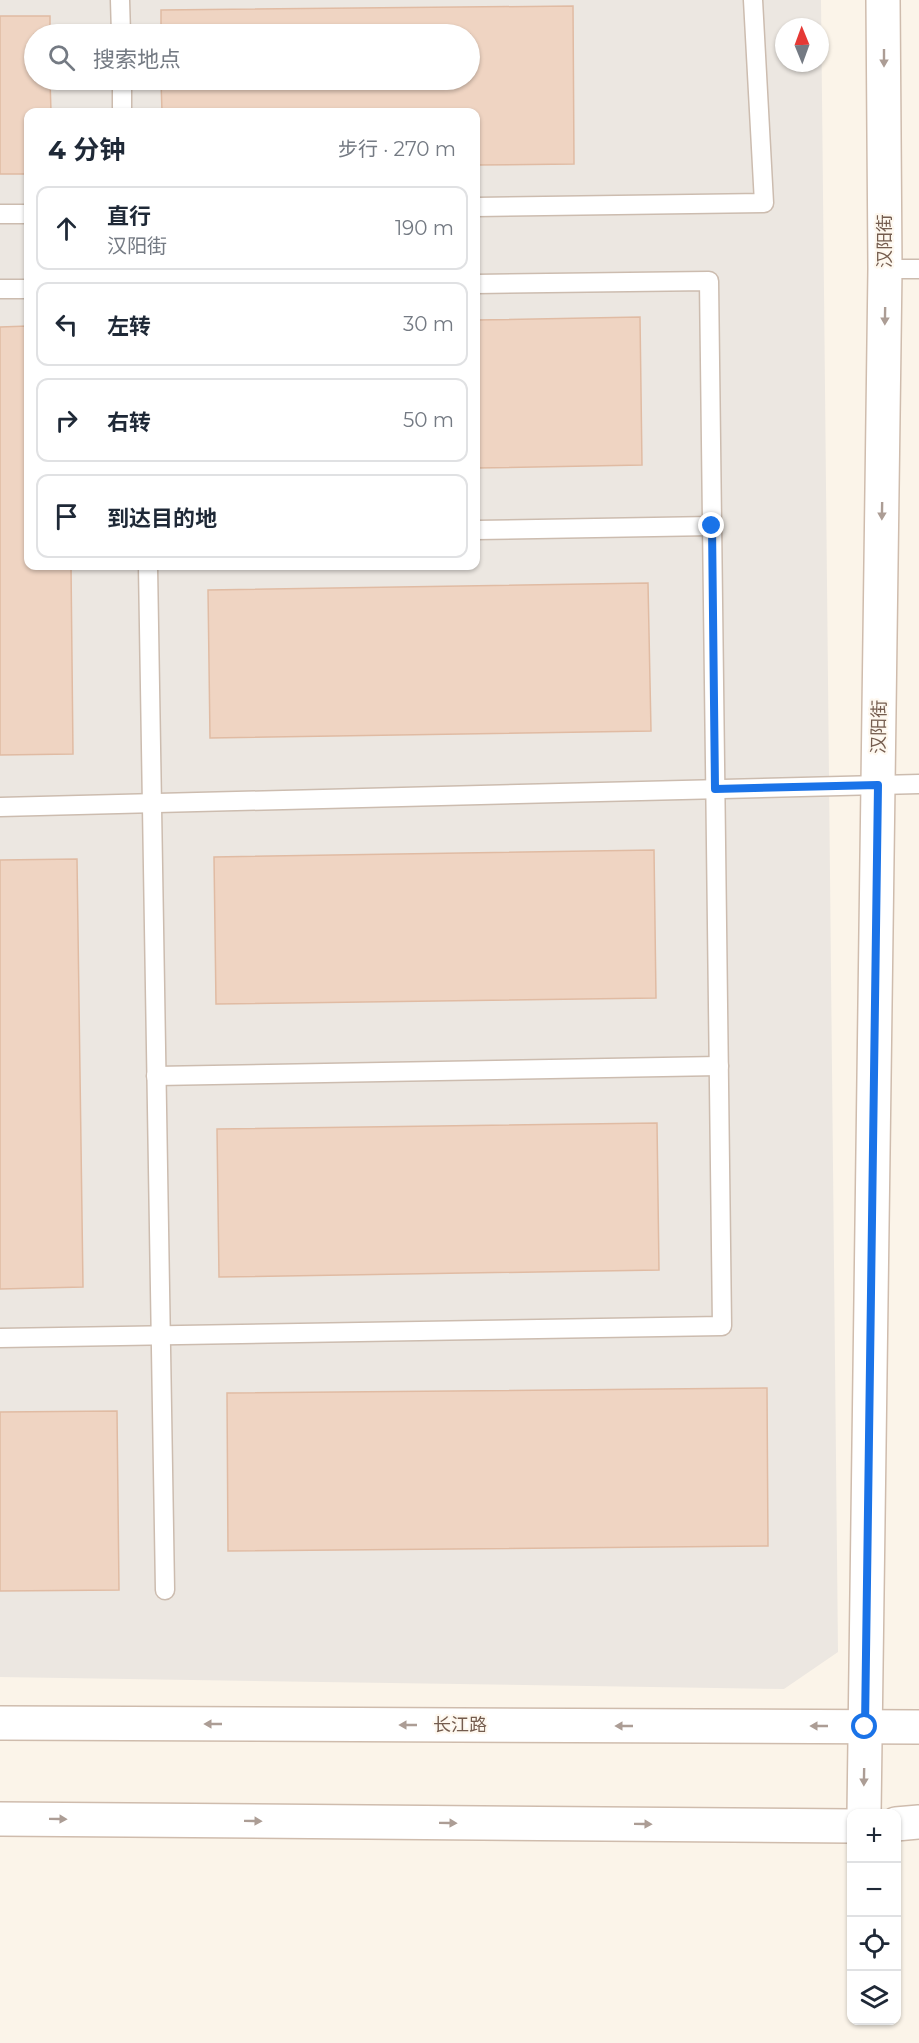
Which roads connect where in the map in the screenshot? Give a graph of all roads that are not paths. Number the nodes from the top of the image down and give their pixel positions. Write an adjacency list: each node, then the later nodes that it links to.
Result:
1 (120, 0): 4 (lane)
2 (753, 0): 7 (lane)
3 (884, 0): 10 (main road, 汉阳街, one-way to 10)
4 (121, 24)
5 (122, 90): 6 (lane)
6 (122, 108)
7 (480, 207)
8 (0, 214): 9 (lane)
9 (24, 214)
10 (885, 269): 11 (lane); 19 (main road, 汉阳街, one-way to 19)
11 (919, 269)
12 (480, 284): 15 (lane)
13 (0, 289): 14 (lane)
14 (24, 289)
15 (712, 526): 16 (lane); 20 (lane)
16 (480, 530)
17 (148, 570): 21 (lane)
18 (919, 784): 19 (lane)
19 (878, 785): 20 (lane); 29 (main road, 汉阳街)
20 (715, 789): 21 (lane); 23 (lane)
21 (152, 803): 22 (lane); 24 (lane)
22 (0, 807)
23 (718, 1066): 24 (lane); 25 (lane)
24 (156, 1076): 25 (lane)
25 (161, 1335): 26 (lane); 27 (lane)
26 (0, 1338)
27 (165, 1590)
28 (0, 1723): 29 (main road, 长江路, one-way to 28)
29 (865, 1727): 30 (main road, 长江路); 31 (main road, 汉阳街, one-way to 31)
30 (919, 1727)
31 (864, 1809)
32 (0, 1819): 35 (main road, one-way to 35)
33 (919, 1822): 34 (main road)
34 (901, 1824)
35 (847, 1826)

